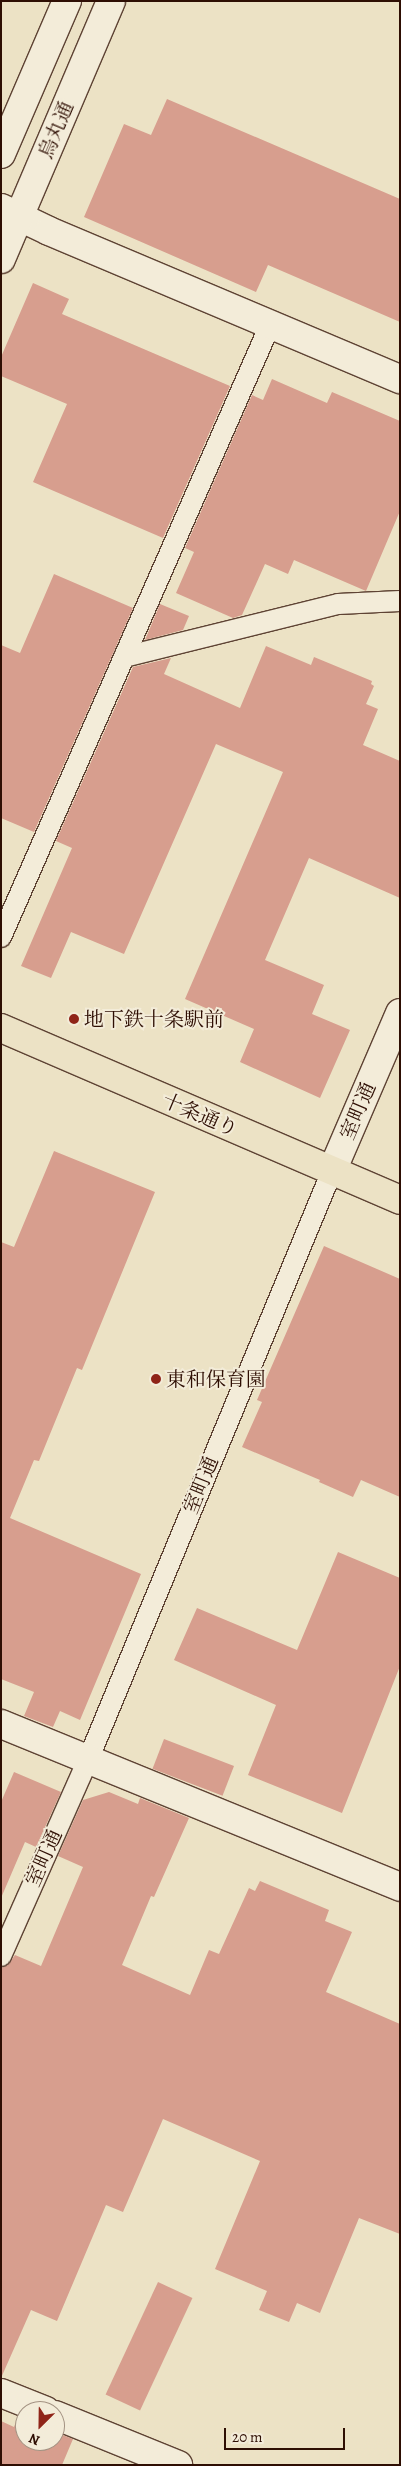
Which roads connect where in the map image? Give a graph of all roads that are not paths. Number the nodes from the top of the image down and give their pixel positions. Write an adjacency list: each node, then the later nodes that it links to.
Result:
1 (67, 1): 3 (street, 烏丸通)
2 (111, 1): 4 (street, 烏丸通)
3 (1, 154)
4 (10, 212): 5 (street, 烏丸通); 6 (street)
5 (1, 259)
6 (270, 325): 7 (street); 9 (lane)
7 (400, 379)
8 (400, 601): 9 (lane)
9 (124, 657): 10 (lane)
10 (1, 937)
11 (400, 1013): 13 (street, 室町通)
12 (1, 1028): 13 (main road, 十条通り)
13 (332, 1171): 14 (main road, 十条通り); 16 (lane, 室町通)
14 (400, 1200)
15 (1, 1724): 16 (street)
16 (88, 1760): 17 (street); 18 (lane, 室町通)
17 (400, 1887)
18 (1, 1956)
19 (1, 2393): 20 (street)
20 (21, 2401)
21 (65, 2419): 22 (street)
22 (178, 2465)

